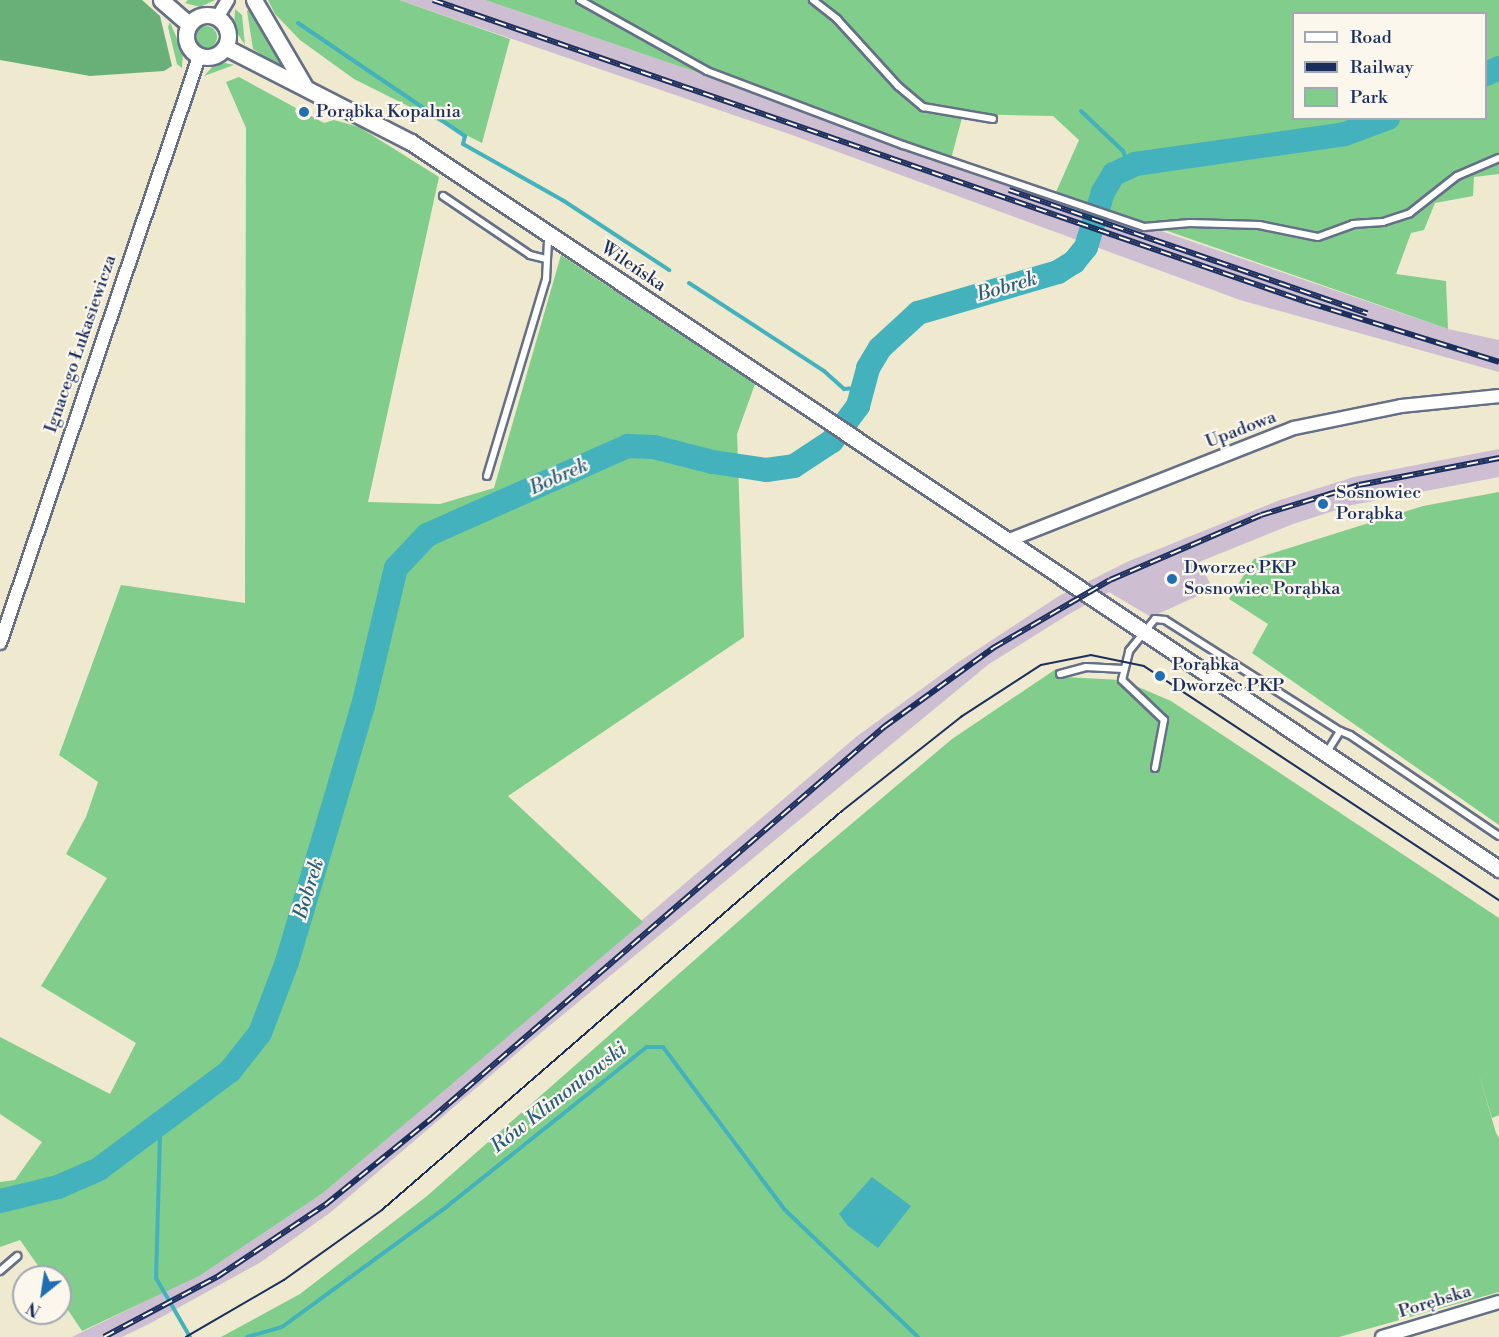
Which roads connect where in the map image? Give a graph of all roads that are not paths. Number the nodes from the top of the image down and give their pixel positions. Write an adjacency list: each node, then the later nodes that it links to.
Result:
1 (161, 0): 7 (street)
2 (228, 0): 6 (street)
3 (254, 0): 10 (street)
4 (580, 0): 12 (lane)
5 (813, 0): 11 (lane)
6 (217, 18): 7 (street); 8 (street)
7 (189, 24): 9 (street)
8 (225, 47): 9 (street); 10 (street, Wileńska)
9 (199, 57): 20 (street, Ignacego Łukasiewicza)
10 (305, 87): 14 (street, Wileńska)
11 (993, 119)
12 (1499, 158)
13 (443, 196): 15 (lane)
14 (552, 236): 15 (lane); 18 (street, Wileńska)
15 (546, 258): 17 (lane)
16 (1499, 396): 18 (street, Upadowa)
17 (488, 476)
18 (1007, 541): 19 (street, Wileńska)
19 (1141, 632): 21 (lane); 23 (lane); 24 (street, Wileńska)
20 (0, 643)
21 (1123, 669): 22 (lane); 25 (lane)
22 (1060, 674)
23 (1340, 731): 24 (lane); 26 (lane)
24 (1325, 755): 27 (street, Wileńska)
25 (1155, 768)
26 (1499, 836)
27 (1499, 869)
28 (17, 1256): 29 (lane)
29 (0, 1271)
30 (1499, 1302): 31 (street, Porębska)
31 (1382, 1337)

